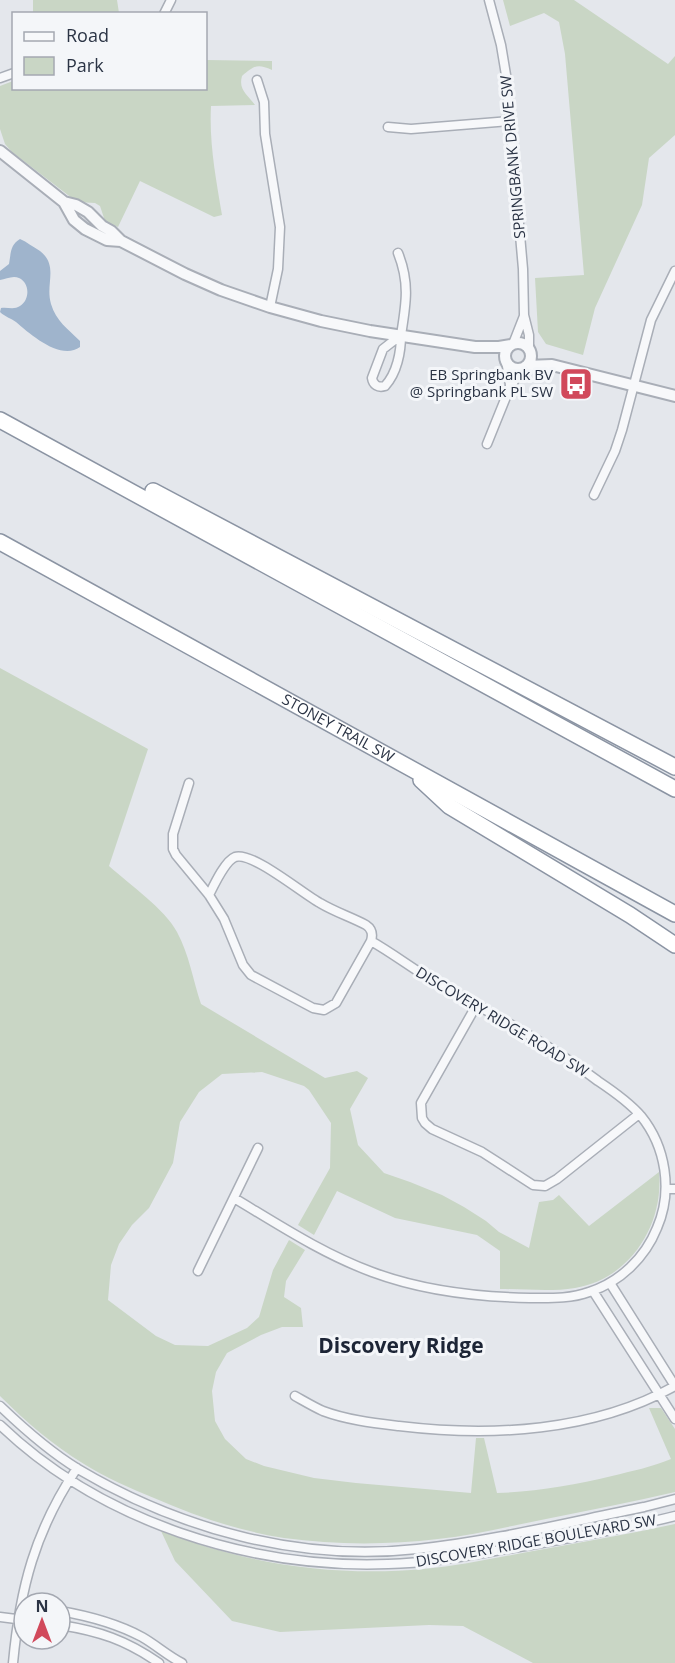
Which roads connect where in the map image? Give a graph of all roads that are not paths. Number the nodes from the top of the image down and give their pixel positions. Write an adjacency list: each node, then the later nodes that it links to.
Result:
1 (489, 0): 3 (street, SPRINGBANK DRIVE SW)
2 (257, 80): 8 (street)
3 (510, 121): 4 (street); 9 (street, SPRINGBANK DRIVE SW)
4 (388, 127)
5 (0, 151): 8 (street)
6 (398, 253): 10 (street)
7 (675, 271): 17 (street)
8 (270, 307): 10 (street)
9 (524, 315): 11 (street, SPRINGBANK DRIVE SW); 13 (street, SPRINGBANK DRIVE SW)
10 (401, 335): 10 (street); 12 (street)
11 (512, 345): 12 (street); 13 (street); 14 (street)
12 (475, 347): 14 (street)
13 (530, 351): 15 (street); 16 (street)
14 (506, 362): 16 (street); 18 (street)
15 (552, 365): 16 (street); 17 (street)
16 (524, 367): 18 (street)
17 (634, 386): 19 (street); 23 (street)
18 (510, 387): 22 (street)
19 (675, 396)
20 (0, 420): 21 (highway)
21 (40, 441): 26 (highway); 28 (highway)
22 (487, 444)
23 (594, 495)
24 (0, 542): 25 (highway, STONEY TRAIL SW)
25 (403, 763): 30 (highway, STONEY TRAIL SW); 32 (highway)
26 (675, 767)
27 (189, 783): 29 (street)
28 (675, 789)
29 (209, 895): 31 (street, DISCOVERY RIDGE ROAD SW); 31 (street)
30 (675, 914)
31 (372, 941): 33 (street, DISCOVERY RIDGE ROAD SW)
32 (675, 945)
33 (477, 1006): 34 (street, DISCOVERY RIDGE ROAD SW); 34 (street)
34 (639, 1114): 36 (street, DISCOVERY RIDGE ROAD SW)
35 (258, 1148): 37 (street)
36 (670, 1189): 39 (street, DISCOVERY RIDGE ROAD SW)
37 (234, 1198): 38 (street); 40 (street, DISCOVERY RIDGE ROAD SW)
38 (198, 1271)
39 (606, 1285): 40 (street, DISCOVERY RIDGE ROAD SW); 41 (street)
40 (592, 1291): 42 (street)
41 (675, 1386): 42 (street)
42 (659, 1395): 43 (street); 45 (street)
43 (295, 1396)
44 (0, 1407): 47 (street, DISCOVERY RIDGE BOULEVARD SW)
45 (675, 1419)
46 (0, 1425): 48 (street, DISCOVERY RIDGE BOULEVARD SW)
47 (77, 1468): 48 (street); 49 (street, DISCOVERY RIDGE BOULEVARD SW)
48 (69, 1480): 50 (street, DISCOVERY RIDGE BOULEVARD SW); 51 (street)
49 (675, 1499)
50 (675, 1516)
51 (24, 1591)
52 (72, 1613): 55 (street)
53 (72, 1627): 54 (street)
54 (159, 1663)
55 (182, 1663)

